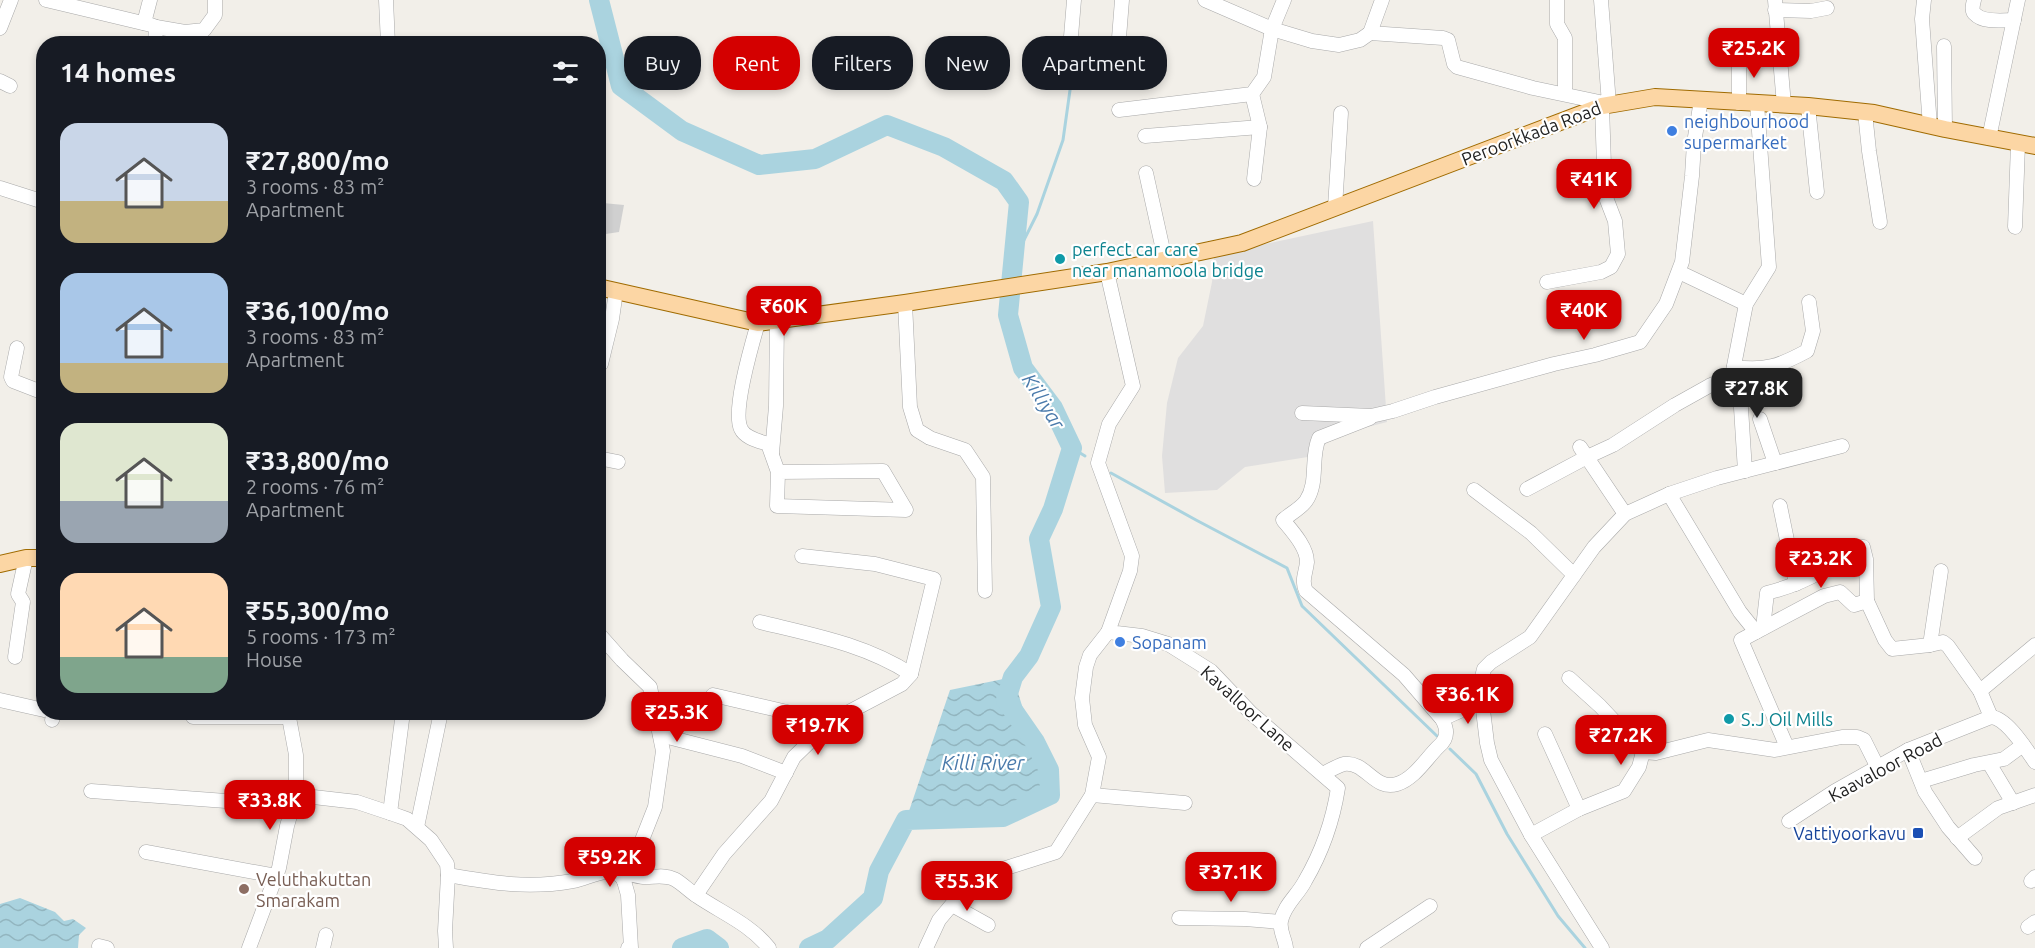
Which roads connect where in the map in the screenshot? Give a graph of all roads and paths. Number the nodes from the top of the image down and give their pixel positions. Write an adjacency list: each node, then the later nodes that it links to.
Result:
1 (11, 0): 21 (street)
2 (46, 0): 20 (street)
3 (150, 0): 20 (street)
4 (215, 0): 20 (street)
5 (386, 0): 25 (street)
6 (1074, 0): 26 (street)
7 (1122, 0): 8 (street); 27 (street)
8 (1135, 0)
9 (1205, 0): 22 (street)
10 (1284, 0): 22 (street)
11 (1382, 0): 23 (street)
12 (1557, 0): 31 (street)
13 (1601, 0): 35 (street)
14 (1924, 0): 42 (street)
15 (1974, 0): 19 (street)
16 (2018, 0): 19 (street)
17 (1775, 5): 18 (street); 36 (street)
18 (1827, 8)
19 (2014, 20): 44 (street)
20 (150, 25): 24 (street)
21 (0, 28)
22 (1272, 29): 23 (street); 30 (street)
23 (1370, 33): 31 (street)
24 (153, 36)
25 (388, 36)
26 (1071, 36)
27 (1119, 36)
28 (1944, 46): 42 (street)
29 (1739, 55): 33 (street)
30 (1252, 94): 38 (street); 41 (street)
31 (1565, 94): 35 (street)
32 (1701, 100): 33 (main road, Peroorkkada Road); 35 (main road, Peroorkkada Road); 56 (street)
33 (1739, 103): 34 (main road, Peroorkkada Road)
34 (1757, 104): 36 (main road, Peroorkkada Road); 62 (street)
35 (1605, 105): 51 (main road, Peroorkkada Road); 57 (street)
36 (1784, 105): 37 (main road, Peroorkkada Road)
37 (1808, 106): 39 (main road, Peroorkkada Road); 49 (street)
38 (1119, 110)
39 (1865, 112): 42 (main road, Peroorkkada Road); 52 (street)
40 (1341, 113): 51 (street)
41 (1260, 127): 43 (street); 47 (street)
42 (1938, 128): 44 (main road, Peroorkkada Road)
43 (1145, 136)
44 (1989, 138): 45 (main road, Peroorkkada Road)
45 (2027, 145): 53 (street)
46 (1146, 173): 54 (street)
47 (1254, 178)
48 (0, 188): 50 (street)
49 (1817, 192)
50 (36, 199)
51 (1335, 207): 54 (main road, Peroorkkada Road)
52 (1880, 222)
53 (2015, 227)
54 (1165, 259): 55 (main road, Peroorkkada Road)
55 (1107, 272): 61 (main road, Peroorkkada Road); 96 (street)
56 (1679, 272): 62 (street); 70 (street)
57 (1547, 282)
58 (606, 289): 59 (main road)
59 (616, 291): 64 (main road); 65 (street)
60 (1809, 302): 67 (street)
61 (904, 303): 63 (main road, Peroorkkada Road); 92 (street)
62 (1746, 304): 67 (street)
63 (777, 320): 64 (main road, Peroorkkada Road); 74 (street)
64 (758, 323): 74 (street)
65 (606, 344)
66 (17, 348): 68 (street)
67 (1733, 371): 73 (street); 78 (street)
68 (36, 390)
69 (1302, 413): 70 (street)
70 (1380, 414): 109 (street)
71 (1760, 419): 77 (street)
72 (1842, 446): 77 (street)
73 (1583, 452): 80 (street); 84 (street)
74 (772, 453): 79 (street)
75 (606, 460): 76 (street)
76 (618, 462)
77 (1775, 463): 78 (street)
78 (1745, 471): 82 (street)
79 (778, 472): 79 (street)
80 (1527, 489)
81 (1474, 490): 90 (street)
82 (1669, 494): 84 (street); 95 (street)
83 (1780, 506): 91 (street)
84 (1625, 514): 90 (street)
85 (802, 556): 101 (street)
86 (26, 558): 87 (main road); 88 (main road); 100 (street)
87 (36, 558)
88 (0, 564)
89 (1941, 571): 98 (street)
90 (1574, 575): 106 (street)
91 (1796, 584): 93 (street); 95 (street)
92 (985, 591)
93 (1867, 601): 95 (street); 98 (street)
94 (760, 622): 101 (street)
95 (1759, 630): 117 (street)
96 (1108, 632): 124 (street, Kavalloor Lane); 127 (street)
97 (606, 642): 115 (street)
98 (1930, 645): 103 (street)
99 (2035, 645): 103 (street)
100 (15, 657)
101 (911, 674): 113 (street)
102 (1569, 678): 119 (street)
103 (1980, 691): 108 (street)
104 (713, 695): 113 (street)
105 (0, 700): 107 (street)
106 (1482, 701): 109 (street); 136 (street)
107 (36, 710)
108 (1991, 717): 116 (street); 118 (street, Kaavaloor Road)
109 (1442, 719): 124 (street)
110 (289, 720): 129 (street)
111 (402, 720): 133 (street)
112 (439, 720): 135 (street)
113 (830, 722): 123 (street)
114 (1545, 734): 132 (street)
115 (660, 735): 123 (street); 142 (street)
116 (2023, 745): 120 (street); 121 (street)
117 (1786, 747): 119 (street); 122 (street)
118 (1908, 750): 122 (street, Kaavaloor Road); 125 (street)
119 (1642, 752): 132 (street)
120 (1989, 762): 125 (street); 131 (street)
121 (2035, 762)
122 (1878, 768): 134 (street, Kaavaloor Road)
123 (786, 773): 143 (street)
124 (1323, 774): 147 (street, Kavalloor Lane)
125 (1921, 781): 137 (street)
126 (91, 791): 129 (street)
127 (1092, 795): 130 (street); 144 (street)
128 (2035, 795): 131 (street)
129 (294, 801): 133 (street); 141 (street)
130 (1185, 803)
131 (2013, 803): 137 (street)
132 (1579, 809): 136 (street)
133 (390, 813): 135 (street)
134 (1789, 821)
135 (417, 827): 140 (street)
136 (1532, 836): 156 (street)
137 (1957, 838): 139 (street)
138 (146, 852): 141 (street)
139 (1975, 858)
140 (448, 875): 142 (street); 151 (street)
141 (276, 876): 150 (street)
142 (626, 877): 143 (street); 152 (street)
143 (696, 896): 149 (street)
144 (952, 905): 148 (street); 153 (street)
145 (1430, 906): 155 (street)
146 (1179, 918): 147 (street)
147 (1280, 922): 154 (street)
148 (988, 925)
149 (767, 945)
150 (249, 948)
151 (446, 948)
152 (628, 948)
153 (926, 948)
154 (1286, 948)
155 (1367, 948)
156 (1602, 948)

